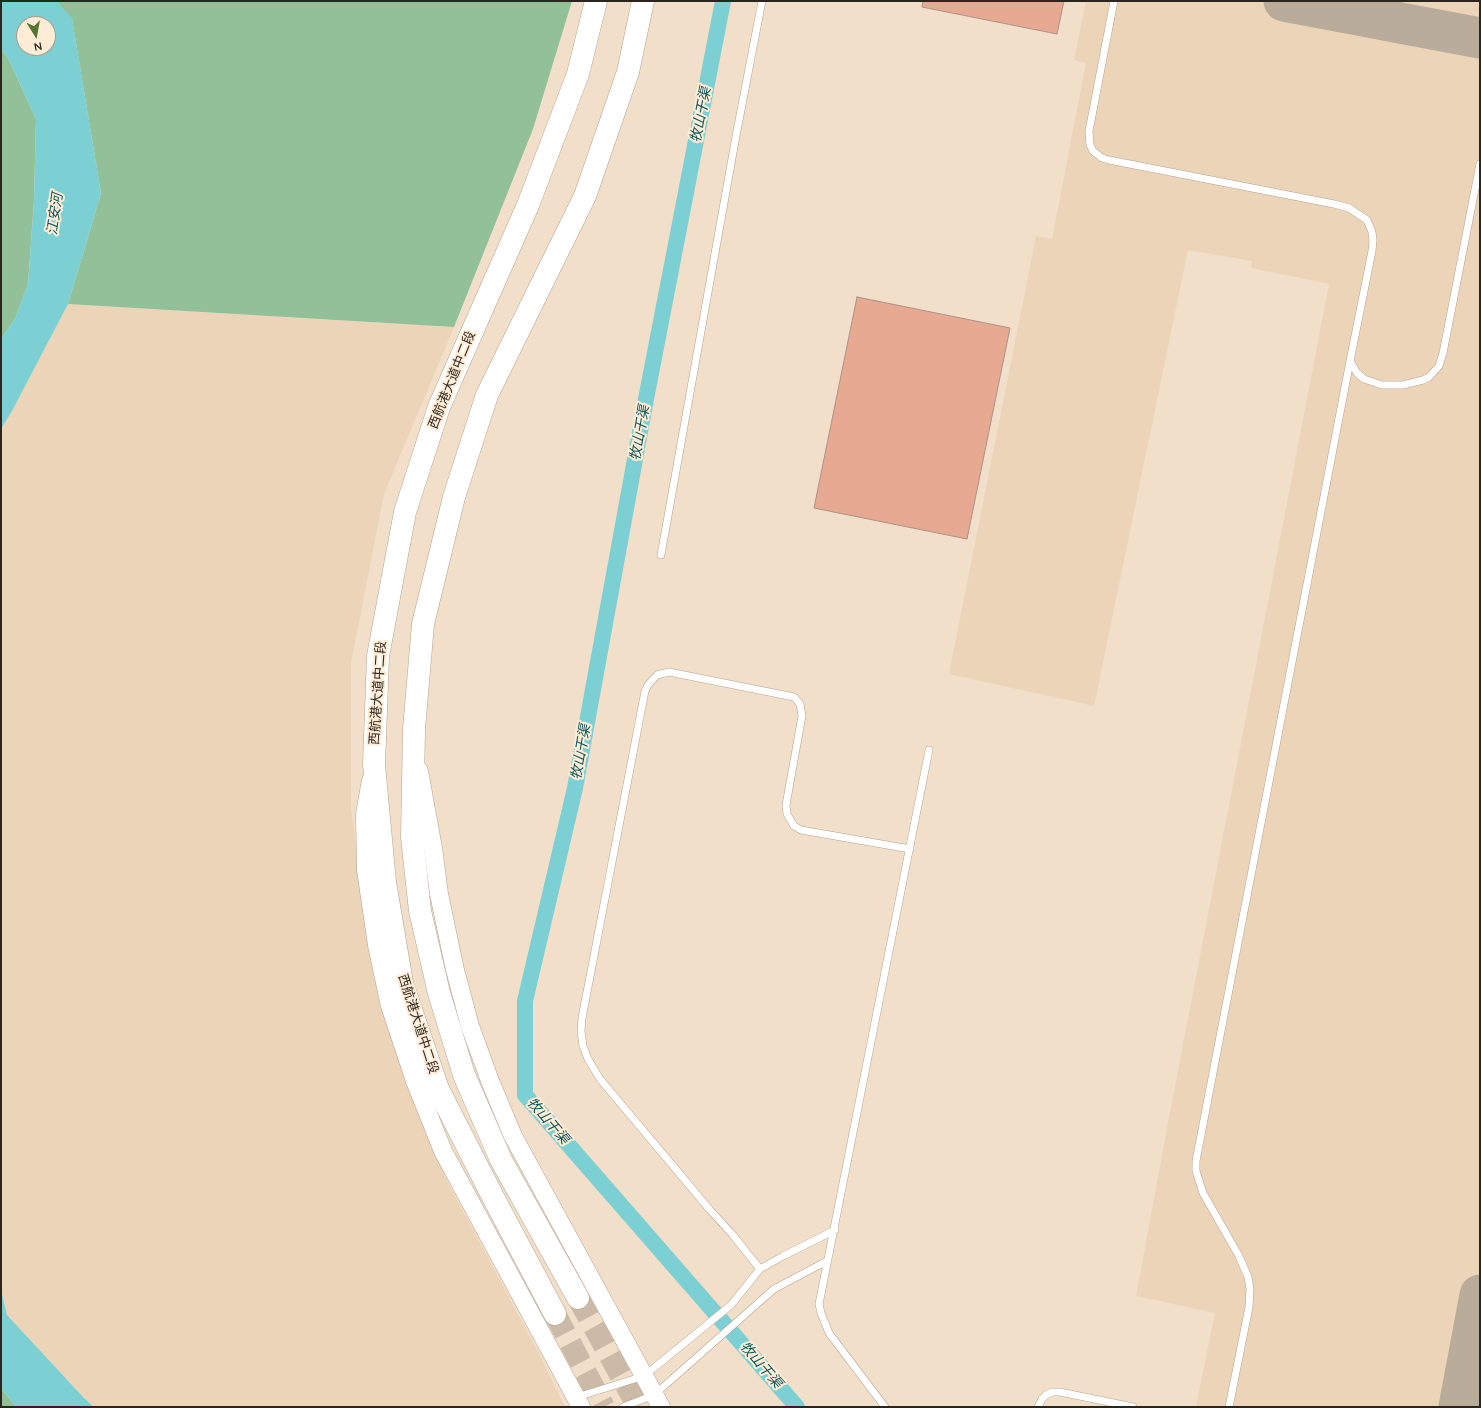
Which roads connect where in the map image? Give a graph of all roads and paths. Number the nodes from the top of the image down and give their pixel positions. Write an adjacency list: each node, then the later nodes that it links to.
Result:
1 (596, 1): 10 (main road, 西航港大道中二段)
2 (643, 1): 8 (main road)
3 (762, 1): 7 (lane)
4 (1114, 1): 6 (lane)
5 (1480, 164): 6 (lane)
6 (1350, 361): 24 (lane)
7 (661, 556)
8 (414, 742): 15 (main road); 17 (street)
9 (929, 750): 11 (lane)
10 (374, 765): 16 (main road, 西航港大道中二段); 19 (street)
11 (910, 849): 12 (lane); 14 (lane)
12 (835, 1230): 13 (lane); 14 (lane)
13 (827, 1261): 18 (lane); 21 (lane)
14 (760, 1269): 17 (lane)
15 (578, 1298)
16 (555, 1314)
17 (644, 1376): 18 (street); 19 (lane)
18 (658, 1401): 20 (lane)
19 (579, 1402)
20 (623, 1407)
21 (885, 1407)
22 (1038, 1407): 23 (lane)
23 (1133, 1407)
24 (1230, 1407)

